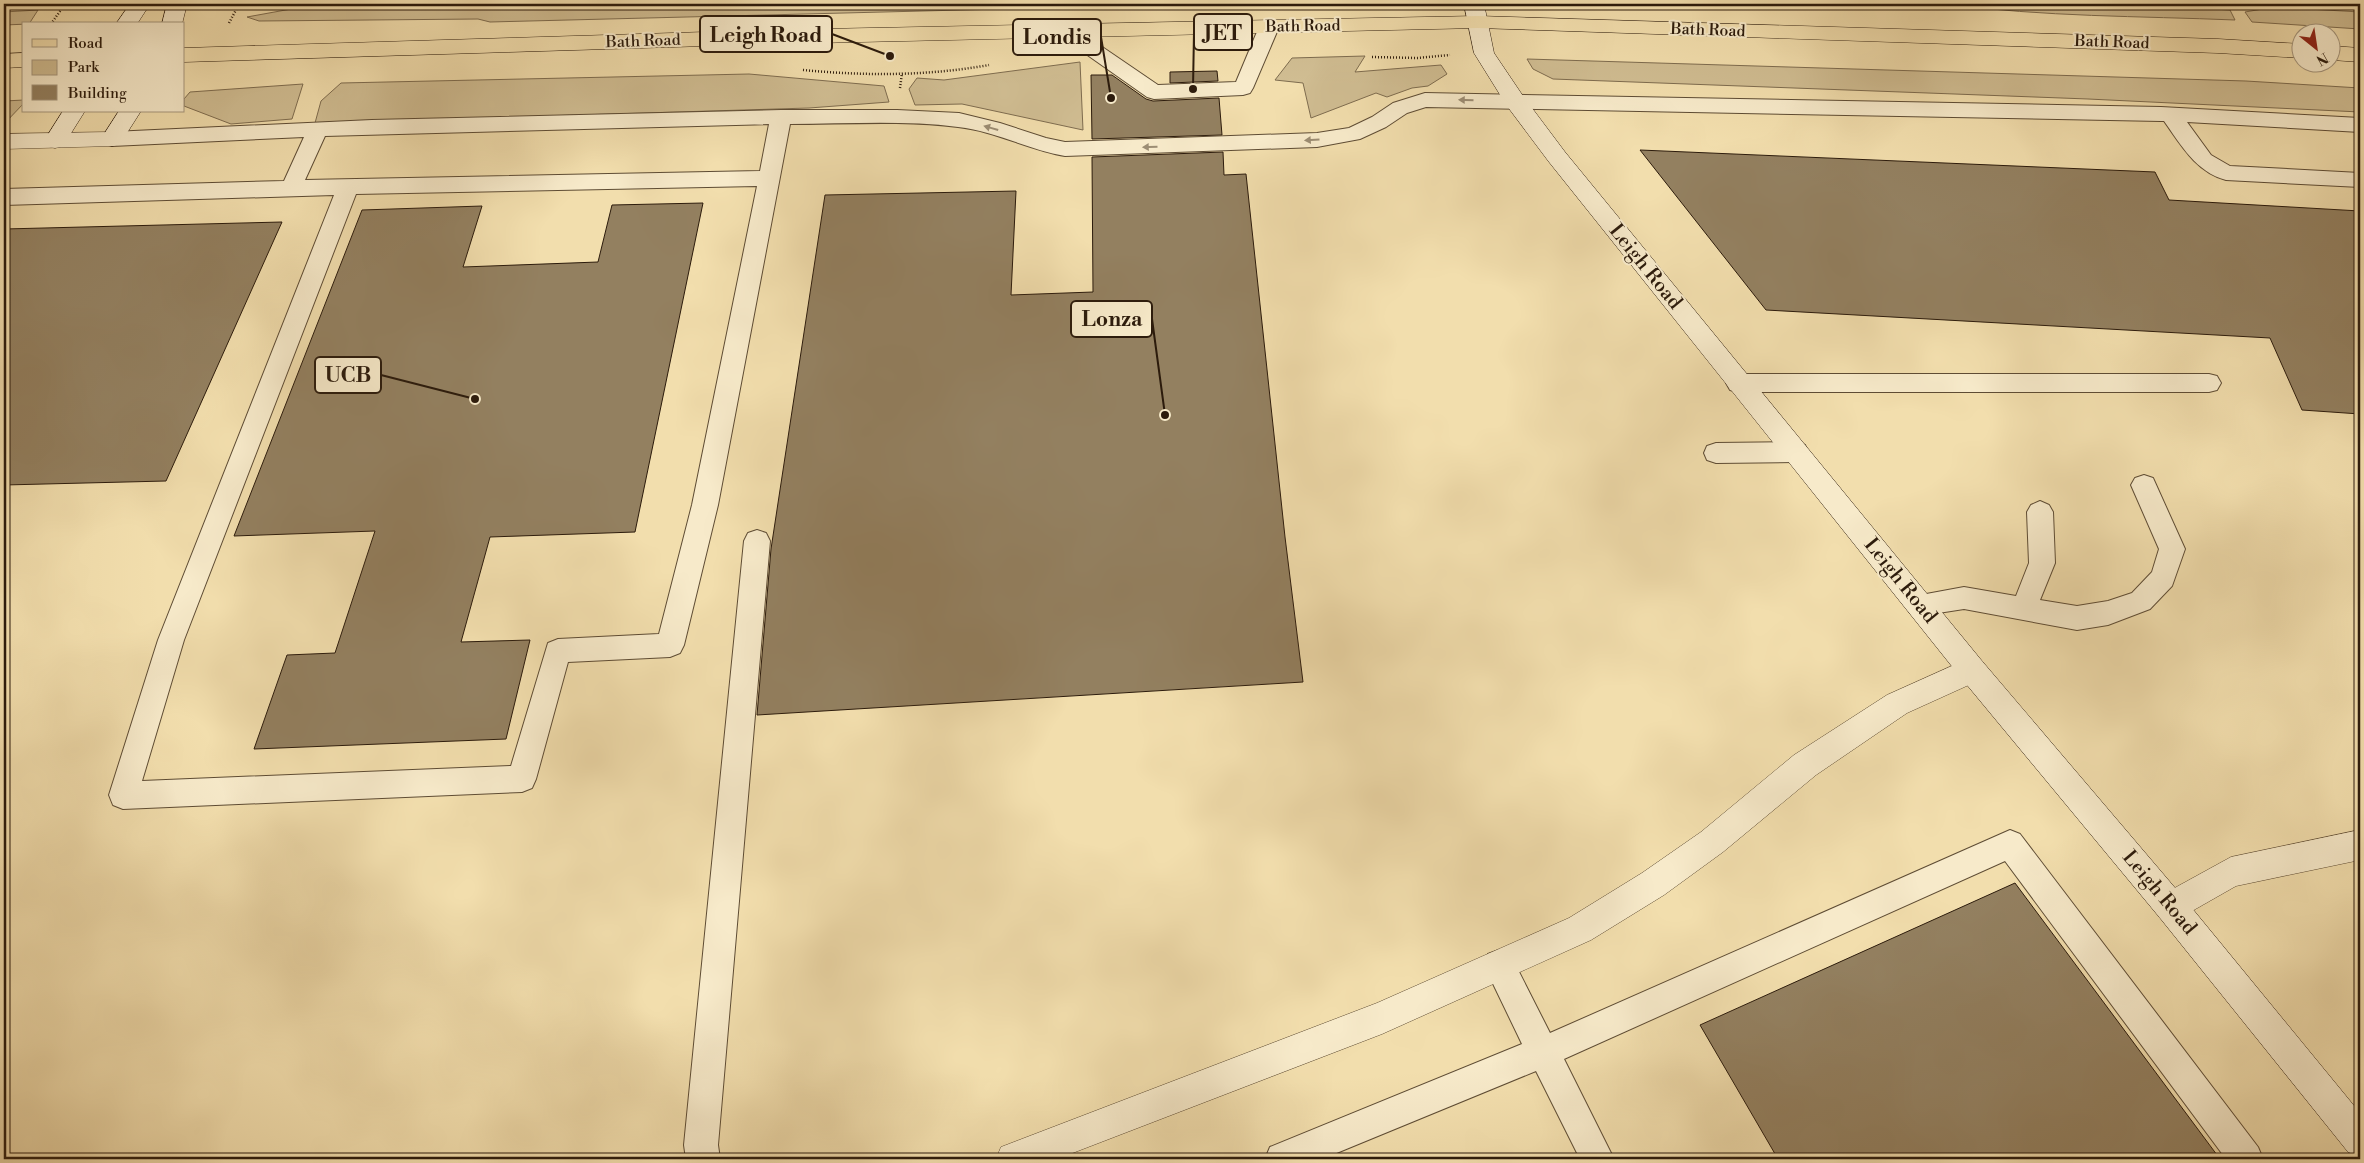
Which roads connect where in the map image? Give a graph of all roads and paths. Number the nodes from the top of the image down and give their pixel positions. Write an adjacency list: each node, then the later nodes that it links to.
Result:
1 (65, 4): 7 (path)
2 (140, 4): 8 (street)
3 (177, 4): 9 (street)
4 (2305, 4): 5 (path)
5 (2360, 8)
6 (1476, 13): 10 (main road, Bath Road); 12 (main road, Bath Road); 18 (street, Leigh Road)
7 (53, 22)
8 (127, 22)
9 (172, 22)
10 (1269, 27): 11 (main road, Bath Road); 11 (lane)
11 (1066, 31): 14 (main road, Bath Road)
12 (2292, 50)
13 (2342, 54): 15 (main road)
14 (185, 55)
15 (2360, 55)
16 (22, 60): 17 (main road)
17 (4, 61)
18 (1515, 101): 21 (lane); 22 (lane, one-way to 22); 33 (street, Leigh Road)
19 (73, 112): 26 (street)
20 (129, 112): 25 (street)
21 (2170, 115): 23 (lane); 29 (lane)
22 (781, 118): 24 (lane); 28 (lane)
23 (2360, 125)
24 (318, 129): 25 (lane); 31 (lane)
25 (112, 139): 26 (street)
26 (55, 141): 27 (street)
27 (4, 142)
28 (769, 178): 30 (lane); 30 (lane)
29 (2360, 180)
30 (348, 187): 31 (lane)
31 (291, 188): 32 (lane)
32 (4, 197)
33 (1738, 383): 34 (lane); 35 (street, Leigh Road)
34 (2209, 383)
35 (1796, 452): 36 (lane); 40 (street, Leigh Road)
36 (1716, 453)
37 (2144, 485): 41 (lane)
38 (2040, 512): 41 (lane)
39 (757, 541): 48 (lane)
40 (1919, 605): 41 (lane); 42 (street, Leigh Road)
41 (2024, 608)
42 (1972, 670): 44 (street, Leigh Road); 45 (street)
43 (2360, 845): 44 (street)
44 (2171, 907): 47 (street, Leigh Road)
45 (1499, 965): 46 (lane); 49 (street)
46 (1543, 1052): 50 (lane); 51 (lane); 52 (lane)
47 (2360, 1140)
48 (703, 1159)
49 (1013, 1159)
50 (1282, 1159)
51 (1597, 1159)
52 (2246, 1159)

